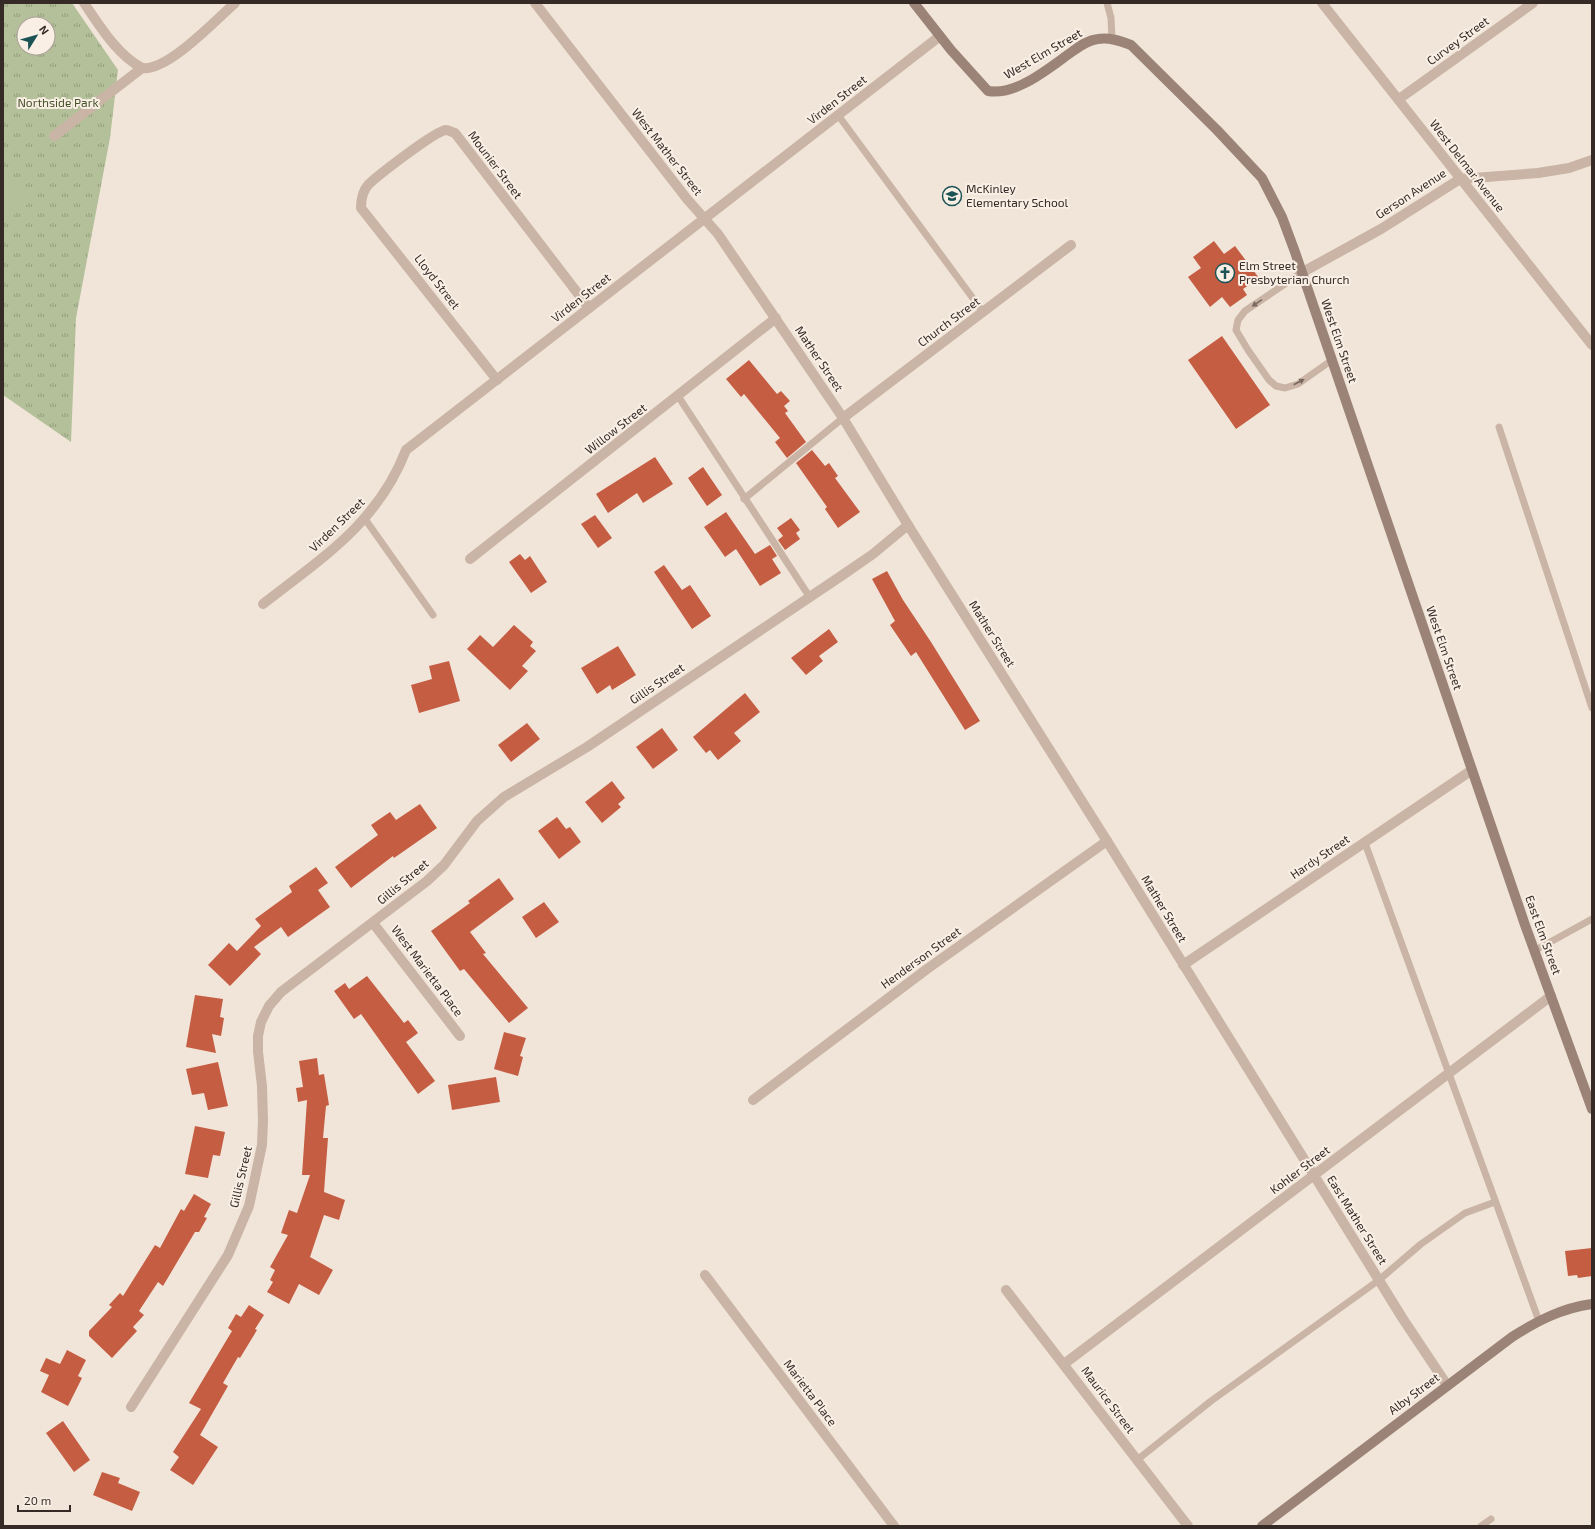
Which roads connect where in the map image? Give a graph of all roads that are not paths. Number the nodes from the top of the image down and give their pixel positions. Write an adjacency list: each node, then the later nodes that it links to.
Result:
1 (84, 3): 10 (street)
2 (234, 3): 10 (street)
3 (535, 3): 17 (street, West Mather Street)
4 (914, 3): 8 (street, West Elm Street)
5 (1107, 3): 9 (lane)
6 (1322, 3): 11 (street, West Delmar Avenue)
7 (1533, 3): 11 (street, Curvey Street)
8 (940, 36): 9 (street, West Elm Street); 12 (street, Virden Street)
9 (1112, 39): 19 (street, West Elm Street)
10 (142, 68): 13 (street)
11 (1399, 99): 15 (street, West Delmar Avenue)
12 (838, 115): 17 (street, Virden Street); 21 (lane)
13 (54, 136)
14 (1592, 160): 15 (street, Gerson Avenue)
15 (1460, 179): 19 (street, Gerson Avenue); 23 (street, West Delmar Avenue)
16 (360, 199): 20 (street, Mounier Street); 25 (street, Lloyd Street)
17 (704, 219): 20 (street, Virden Street); 22 (street, West Mather Street)
18 (1071, 245): 21 (street, Church Street)
19 (1301, 273): 24 (street, West Elm Street); 24 (lane, one-way to 24)
20 (589, 308): 25 (street, Virden Street)
21 (983, 312): 27 (street, Church Street)
22 (776, 318): 26 (street, Willow Street); 27 (street, Mather Street)
23 (1592, 345)
24 (1332, 360): 37 (street, West Elm Street)
25 (497, 380): 30 (street, Virden Street)
26 (678, 396): 29 (lane); 32 (street, Willow Street)
27 (843, 418): 29 (lane); 31 (street, Mather Street)
28 (1499, 427): 36 (lane)
29 (744, 499): 33 (lane)
30 (365, 519): 34 (street, Virden Street); 35 (lane)
31 (908, 525): 33 (street, Gillis Street); 38 (street, Mather Street)
32 (470, 559)
33 (809, 596): 41 (street, Gillis Street)
34 (263, 604)
35 (433, 615)
36 (1592, 708)
37 (1472, 770): 39 (street, Hardy Street); 42 (street, East Elm Street)
38 (1107, 841): 43 (street, Mather Street); 47 (street, Henderson Street)
39 (1365, 843): 43 (street, Hardy Street); 46 (lane)
40 (1592, 919): 42 (lane)
41 (373, 923): 45 (street, West Marietta Place); 58 (street, Gillis Street)
42 (1534, 951): 44 (street, East Elm Street)
43 (1183, 965): 49 (street, East Mather Street)
44 (1551, 996): 46 (street, Kohler Street); 48 (street, East Elm Street)
45 (460, 1036)
46 (1448, 1074): 49 (street, Kohler Street); 50 (lane)
47 (753, 1100)
48 (1592, 1109)
49 (1314, 1175): 52 (street, East Mather Street); 56 (street, Kohler Street)
50 (1495, 1202): 52 (lane); 55 (lane)
51 (705, 1275): 61 (street, Marietta Place)
52 (1379, 1280): 57 (street, East Mather Street); 59 (lane)
53 (1006, 1290): 56 (street, Maurice Street)
54 (1592, 1304): 55 (street, Alby Street)
55 (1539, 1320): 57 (street, Alby Street)
56 (1064, 1364): 59 (street, Maurice Street)
57 (1447, 1385): 63 (street, Alby Street)
58 (131, 1407)
59 (1137, 1460): 62 (street, Maurice Street)
60 (1491, 1519): 64 (lane)
61 (894, 1526)
62 (1188, 1526)
63 (1262, 1526)
64 (1481, 1526)

